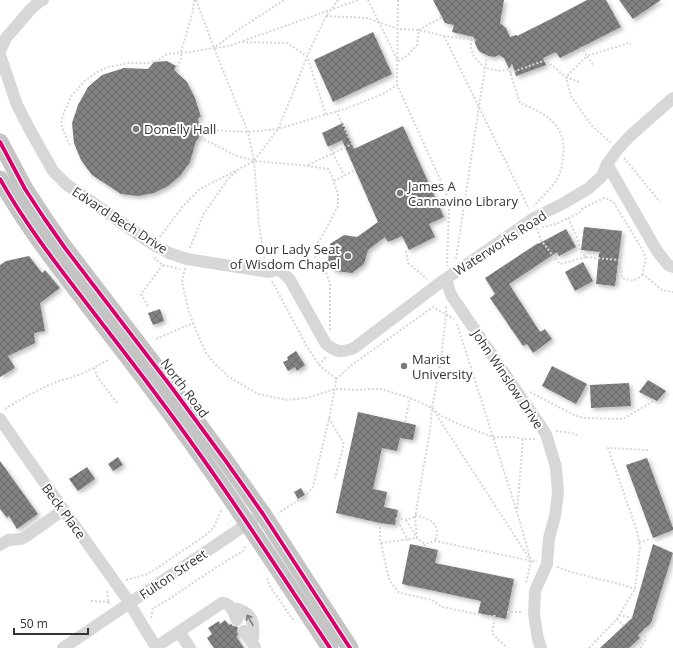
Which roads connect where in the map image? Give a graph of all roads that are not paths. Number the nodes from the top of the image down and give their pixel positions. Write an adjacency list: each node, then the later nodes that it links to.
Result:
1 (43, 0): 2 (street)
2 (0, 51)
3 (0, 55): 10 (street, Edvard Bech Drive)
4 (673, 98): 6 (street, Waterworks Road)
5 (0, 142): 13 (highway, North Road)
6 (607, 164): 8 (street); 9 (street, Waterworks Road)
7 (0, 179): 14 (highway, North Road)
8 (673, 267)
9 (441, 282): 10 (street, Waterworks Road); 27 (street, John Winslow Drive)
10 (347, 351)
11 (2, 415): 12 (street, Beck Place)
12 (63, 510): 15 (street); 16 (street, Beck Place)
13 (268, 515): 14 (street, Fulton Street); 26 (highway, North Road)
14 (248, 524): 16 (street, Fulton Street); 25 (highway, North Road)
15 (0, 545)
16 (129, 603): 22 (street, Fulton Street); 23 (street, Beck Place)
17 (232, 608): 18 (street); 20 (street); 21 (street, one-way to 17)
18 (237, 620)
19 (244, 631): 21 (street)
20 (179, 632): 23 (street); 24 (street)
21 (254, 645)
22 (63, 648)
23 (156, 648)
24 (190, 648)
25 (330, 648)
26 (350, 648)
27 (541, 648)

